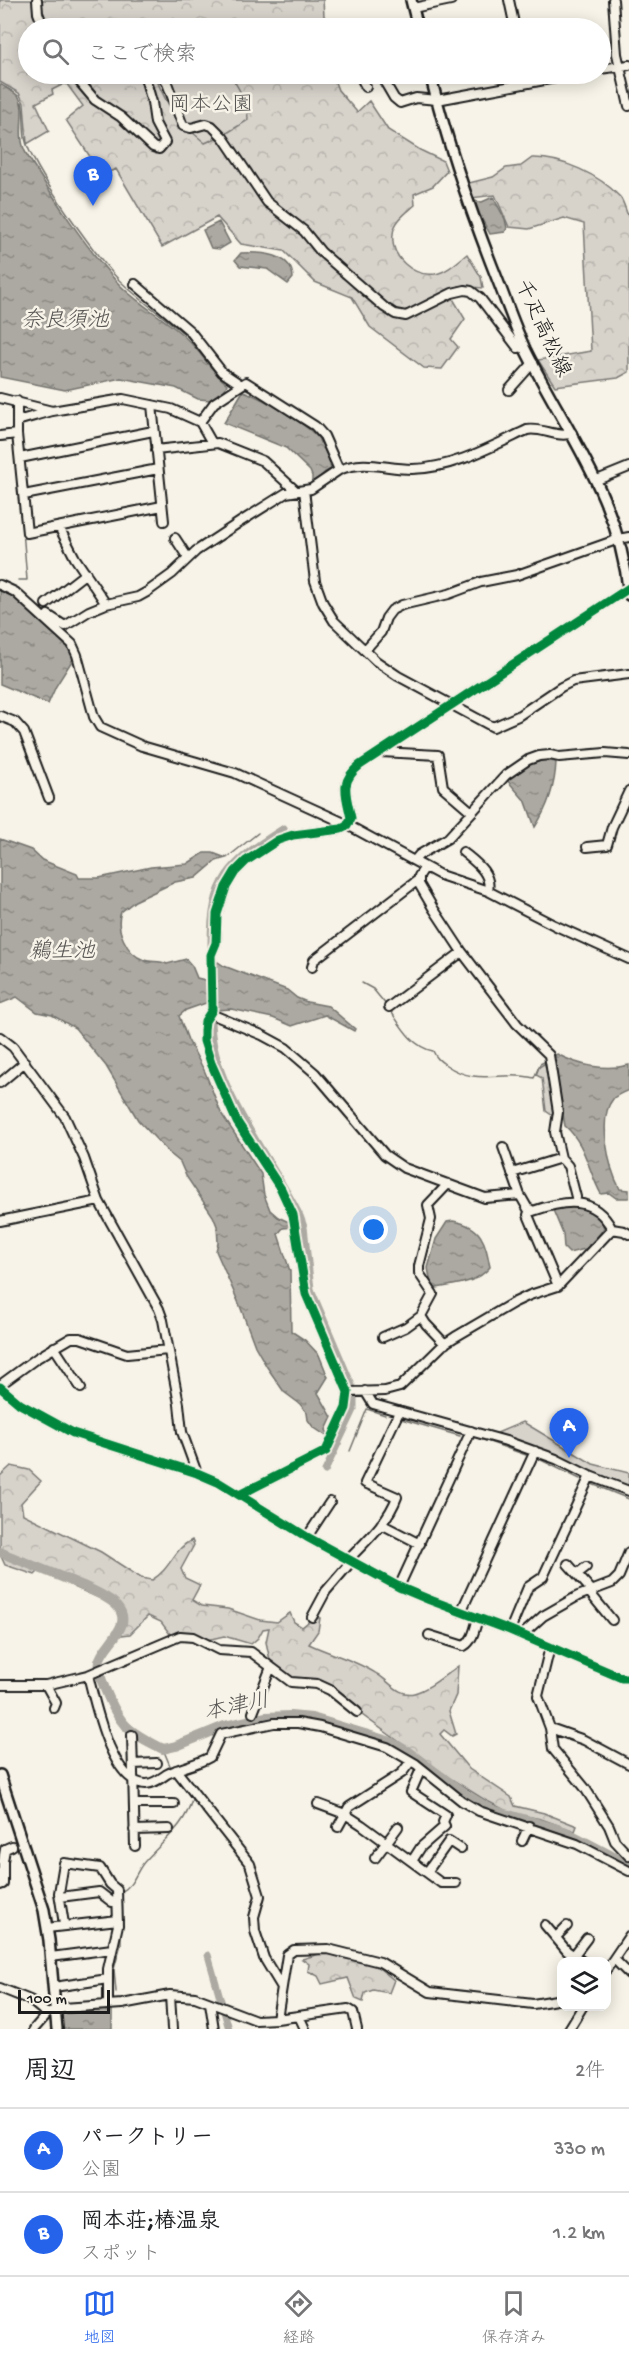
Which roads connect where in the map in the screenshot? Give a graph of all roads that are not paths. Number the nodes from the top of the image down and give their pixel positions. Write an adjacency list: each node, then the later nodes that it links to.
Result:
1 (37, 0): 6 (street)
2 (451, 0): 5 (street)
3 (509, 0): 7 (street)
4 (614, 0): 9 (street)
5 (412, 4)
6 (40, 18)
7 (513, 18)
8 (629, 64): 9 (street)
9 (619, 66): 10 (street); 20 (street)
10 (611, 67)
11 (81, 84): 12 (street)
12 (147, 84)
13 (167, 84): 22 (street)
14 (364, 84): 18 (street)
15 (386, 84): 19 (street)
16 (432, 84): 19 (main road, 千疋高松線)
17 (521, 84): 19 (street)
18 (366, 87)
19 (436, 100): 22 (main road, 千疋高松線)
20 (629, 106)
21 (135, 284): 24 (street)
22 (524, 347): 23 (main road, 千疋高松線)
23 (533, 363): 25 (street); 33 (main road, 千疋高松線)
24 (240, 384): 31 (street); 41 (street)
25 (509, 390)
26 (0, 398): 27 (street)
27 (17, 401): 29 (street); 30 (street)
28 (152, 405): 29 (street); 31 (street); 32 (street)
29 (52, 411): 30 (street)
30 (17, 421): 34 (street)
31 (200, 422): 36 (street)
32 (153, 431): 37 (street); 38 (street)
33 (573, 433): 41 (street); 42 (main road, 千疋高松線)
34 (17, 434): 35 (street); 38 (street)
35 (0, 436)
36 (212, 443): 37 (street); 43 (street)
37 (156, 450): 40 (street)
38 (20, 458): 44 (street)
39 (629, 467): 42 (street)
40 (158, 469): 44 (street); 45 (street)
41 (339, 470): 43 (street)
42 (597, 480): 50 (main road, 千疋高松線)
43 (300, 490): 51 (street); 59 (street)
44 (24, 495): 47 (street)
45 (162, 506): 46 (street); 47 (street)
46 (164, 521)
47 (59, 527): 52 (street)
48 (629, 537): 50 (street)
49 (175, 538): 51 (street)
50 (623, 546): 54 (main road, 千疋高松線); 59 (street)
51 (188, 558): 57 (street)
52 (86, 573): 56 (street); 57 (street)
53 (0, 585): 58 (street)
54 (629, 589): 55 (main road, 千疋高松線); 61 (street)
55 (629, 595)
56 (46, 604)
57 (106, 604): 58 (street)
58 (36, 610): 68 (street)
59 (365, 650): 61 (street)
60 (629, 674): 61 (street)
61 (453, 704): 63 (street)
62 (0, 716): 66 (street)
63 (380, 752): 67 (street); 68 (street)
64 (629, 755): 67 (street)
65 (629, 790): 69 (street)
66 (49, 798)
67 (472, 812): 71 (street)
68 (347, 826): 71 (street); 79 (street)
69 (587, 847)
70 (463, 852): 74 (street)
71 (414, 861): 72 (street)
72 (425, 867): 73 (street); 74 (street)
73 (418, 880): 75 (street); 77 (street)
74 (488, 891): 76 (street)
75 (462, 952): 78 (street); 84 (street)
76 (629, 959)
77 (312, 967)
78 (389, 1007)
79 (211, 1012): 86 (street); 105 (street)
80 (0, 1037): 81 (street)
81 (25, 1062): 82 (street); 89 (street)
82 (0, 1083)
83 (503, 1147): 85 (street)
84 (561, 1158): 85 (street); 88 (street)
85 (512, 1173): 87 (street)
86 (448, 1184): 87 (street); 97 (street)
87 (520, 1195): 92 (street)
88 (576, 1197): 90 (street); 91 (street)
89 (99, 1201): 93 (street); 101 (street)
90 (550, 1204): 91 (street); 92 (street)
91 (595, 1208): 94 (street)
92 (530, 1209): 96 (street)
93 (0, 1221)
94 (612, 1229): 95 (street); 96 (street)
95 (627, 1230)
96 (558, 1286): 99 (street)
97 (421, 1316): 98 (street); 99 (street)
98 (383, 1337)
99 (445, 1344): 104 (street)
100 (54, 1347): 101 (street); 102 (street); 103 (street)
101 (168, 1350): 109 (street)
102 (1, 1384): 109 (street)
103 (81, 1388)
104 (365, 1391): 105 (street); 106 (street)
105 (348, 1392): 112 (street)
106 (399, 1412): 107 (street); 114 (street)
107 (471, 1431): 108 (street); 116 (street)
108 (534, 1451): 110 (street); 124 (street)
109 (197, 1473): 112 (street)
110 (590, 1476): 111 (street); 128 (street)
111 (629, 1491)
112 (239, 1495): 115 (street)
113 (330, 1502): 115 (street)
114 (381, 1524): 116 (street); 118 (street)
115 (307, 1537): 118 (street)
116 (420, 1544): 122 (street)
117 (629, 1552): 123 (street)
118 (349, 1561): 122 (street); 125 (street)
119 (568, 1564): 121 (street)
120 (586, 1567): 121 (street)
121 (577, 1574): 123 (street)
122 (399, 1587): 124 (street)
123 (592, 1592): 127 (street); 130 (street)
124 (461, 1612): 126 (street)
125 (312, 1617)
126 (478, 1618): 128 (street); 129 (street)
127 (612, 1620)
128 (510, 1630): 130 (street)
129 (429, 1635)
130 (522, 1635): 131 (street)
131 (550, 1647): 134 (street); 140 (street)
132 (271, 1667): 133 (street); 138 (street); 139 (street)
133 (88, 1676): 135 (street); 149 (street)
134 (629, 1678)
135 (46, 1685): 136 (street); 137 (street)
136 (0, 1686)
137 (54, 1708)
138 (357, 1712)
139 (253, 1713)
140 (550, 1728): 145 (street); 164 (street)
141 (132, 1735): 143 (street)
142 (411, 1761): 146 (street); 147 (street); 153 (street)
143 (133, 1764): 144 (street); 149 (street)
144 (157, 1764)
145 (629, 1764)
146 (421, 1769): 154 (street); 166 (street)
147 (174, 1771): 149 (street); 189 (street)
148 (0, 1775): 177 (main road)
149 (133, 1778): 151 (street)
150 (174, 1803): 151 (street)
151 (134, 1804): 158 (street)
152 (318, 1804): 153 (street)
153 (345, 1814): 155 (street); 160 (street)
154 (529, 1826): 159 (street); 167 (street)
155 (338, 1827)
156 (398, 1827): 160 (street)
157 (169, 1829): 158 (street)
158 (134, 1830): 162 (street)
159 (522, 1841)
160 (385, 1844): 165 (street); 166 (street)
161 (12, 1846): 170 (street)
162 (135, 1846)
163 (461, 1849): 168 (street)
164 (629, 1856)
165 (375, 1858)
166 (412, 1861): 168 (street)
167 (629, 1871)
168 (427, 1872): 169 (street)
169 (456, 1883)
170 (0, 1885)
171 (60, 1897): 172 (street); 172 (street); 174 (street)
172 (117, 1902): 173 (street)
173 (118, 1920): 174 (street); 181 (street)
174 (64, 1924): 177 (street)
175 (545, 1925): 179 (street)
176 (567, 1926): 179 (street)
177 (47, 1928): 183 (main road)
178 (629, 1936): 185 (street)
179 (556, 1937): 182 (street)
180 (587, 1938): 182 (street)
181 (112, 1949): 183 (street); 188 (street)
182 (574, 1955): 184 (street)
183 (51, 1957): 190 (main road)
184 (577, 1957)
185 (614, 1959): 186 (street); 187 (street)
186 (611, 1963)
187 (629, 1974)
188 (108, 1979): 190 (street); 194 (street)
189 (281, 1986): 193 (street); 199 (street)
190 (54, 1987): 197 (main road)
191 (0, 1988): 197 (street)
192 (170, 1995): 194 (street); 195 (street); 202 (street)
193 (557, 2000)
194 (108, 2004): 197 (street)
195 (218, 2005): 199 (street); 203 (street)
196 (580, 2011): 206 (street)
197 (50, 2012): 200 (street); 201 (main road)
198 (299, 2016): 199 (street); 204 (street); 205 (street)
199 (277, 2019)
200 (34, 2029)
201 (57, 2029)
202 (172, 2029)
203 (214, 2029)
204 (305, 2029)
205 (357, 2029)
206 (569, 2029)

